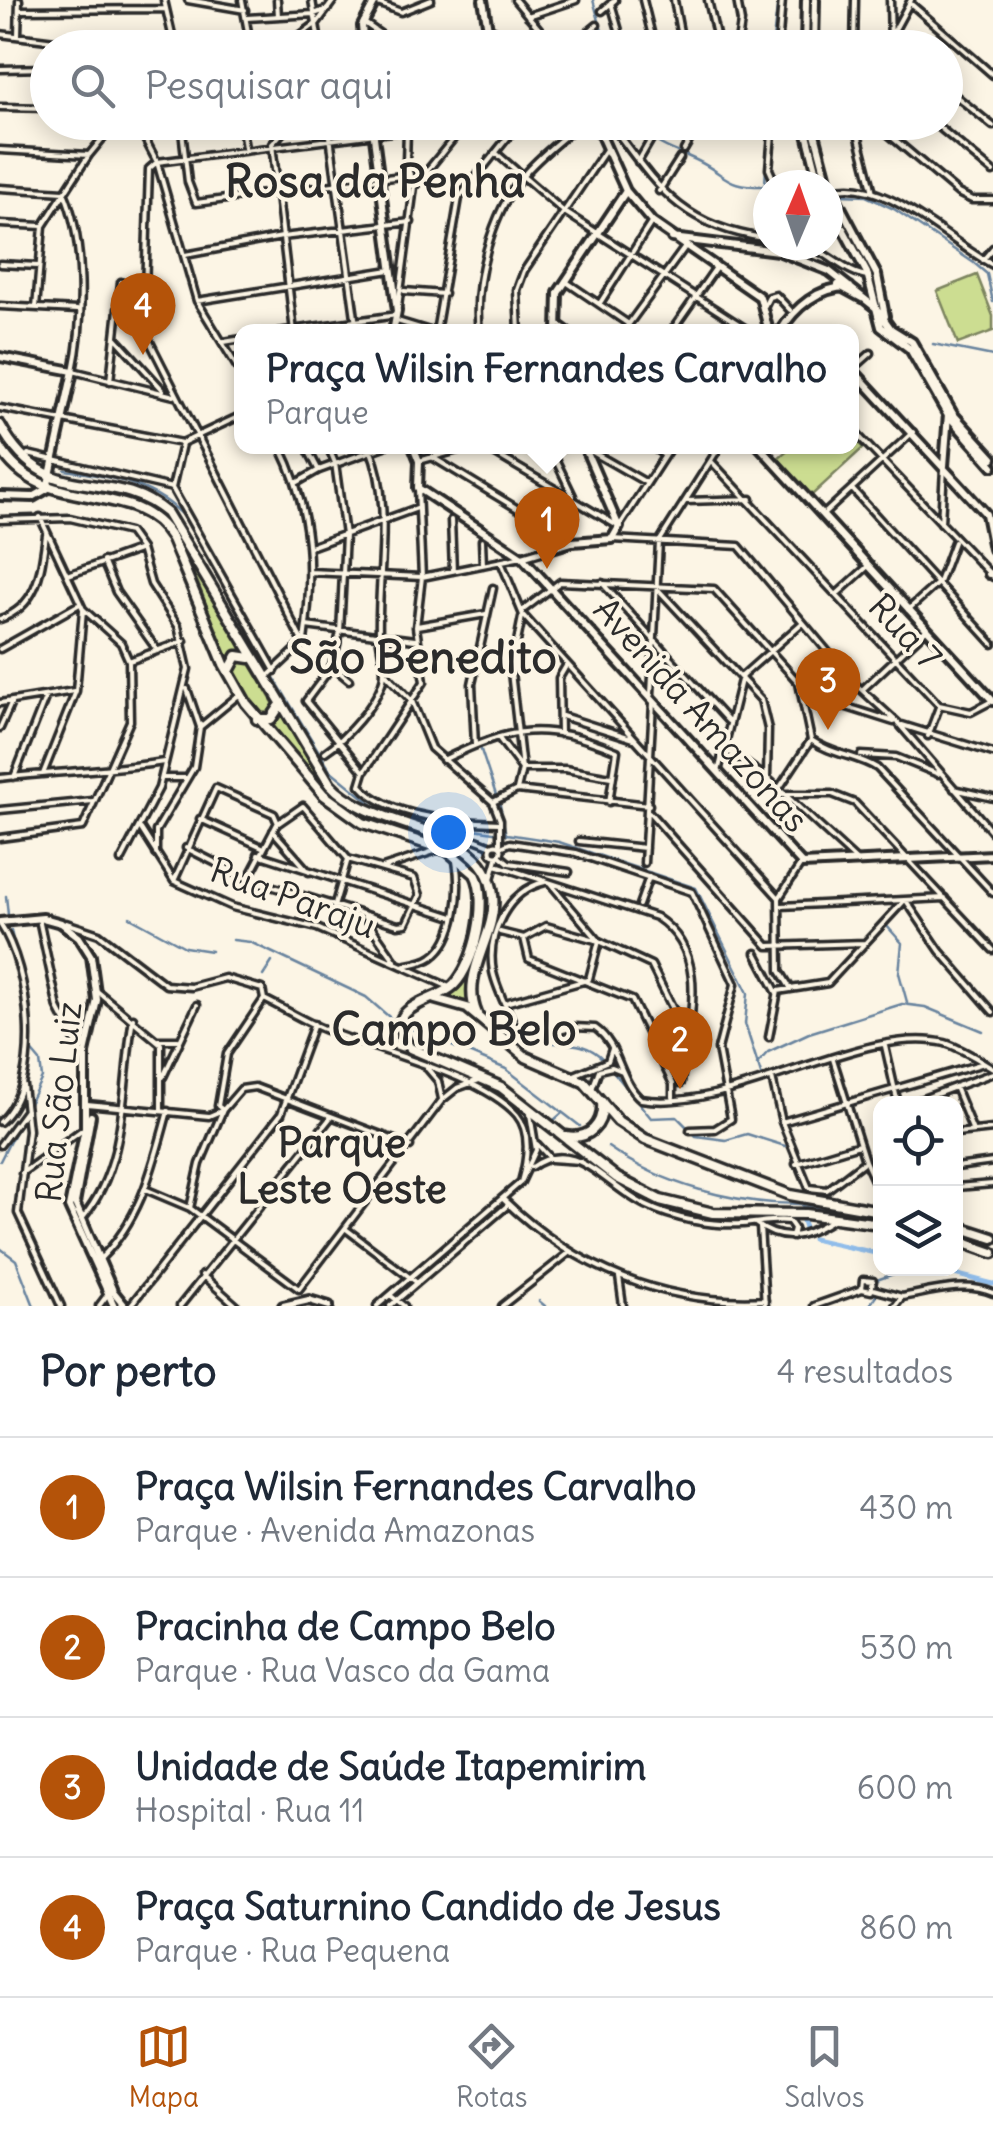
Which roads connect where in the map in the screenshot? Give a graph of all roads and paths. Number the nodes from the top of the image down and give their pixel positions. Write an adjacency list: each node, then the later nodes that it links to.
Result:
1 (164, 0): 25 (street)
2 (188, 0): 21 (street)
3 (242, 0): 28 (street)
4 (277, 0): 31 (street)
5 (312, 0): 30 (street)
6 (334, 0): 26 (street)
7 (431, 0): 22 (street)
8 (483, 0): 37 (street)
9 (515, 0): 32 (street)
10 (576, 0): 32 (street)
11 (643, 0): 47 (street)
12 (674, 0): 48 (street)
13 (708, 0): 49 (street)
14 (737, 0): 50 (street)
15 (782, 0): 51 (street)
16 (806, 0): 52 (street)
17 (815, 0): 53 (street)
18 (856, 0): 54 (street)
19 (890, 0): 55 (street)
20 (18, 1): 27 (street)
21 (197, 1): 28 (street)
22 (375, 1): 34 (street)
23 (613, 1): 29 (street); 46 (street)
24 (910, 2): 56 (street); 57 (street)
25 (165, 9): 27 (street); 38 (street)
26 (328, 9): 30 (street); 35 (street)
27 (19, 10): 59 (street)
28 (244, 10): 33 (street)
29 (602, 11)
30 (314, 14): 31 (street); 35 (street)
31 (278, 16): 33 (street)
32 (526, 17): 44 (street)
33 (247, 18): 39 (street)
34 (363, 22): 42 (street); 43 (street)
35 (317, 23): 40 (street); 41 (street)
36 (597, 25): 45 (street)
37 (488, 29)
38 (170, 30)
39 (248, 30)
40 (307, 30)
41 (318, 30)
42 (363, 30)
43 (374, 30)
44 (538, 30)
45 (591, 30)
46 (620, 30)
47 (650, 30)
48 (680, 30)
49 (715, 30)
50 (740, 30)
51 (780, 30)
52 (810, 30)
53 (813, 30)
54 (855, 30)
55 (893, 30)
56 (895, 30)
57 (942, 30)
58 (0, 34): 59 (street)
59 (18, 35): 60 (street)
60 (30, 37)
61 (963, 49): 64 (street)
62 (30, 68): 63 (street)
63 (0, 69)
64 (993, 75)
65 (963, 102): 68 (street)
66 (0, 108): 67 (street)
67 (30, 108)
68 (993, 126)
69 (101, 140): 97 (street)
70 (145, 140): 100 (street)
71 (183, 140): 98 (street)
72 (244, 140): 93 (street)
73 (276, 140): 91 (street)
74 (305, 140): 91 (street)
75 (330, 140): 111 (street)
76 (375, 140): 110 (street)
77 (407, 140): 106 (street)
78 (453, 140): 113 (street)
79 (506, 140): 96 (street)
80 (562, 140): 109 (street)
81 (604, 140): 92 (street)
82 (622, 140): 101 (street)
83 (651, 140): 101 (street)
84 (690, 140): 95 (street)
85 (772, 140): 102 (street)
86 (808, 140): 103 (street)
87 (817, 140): 104 (street)
88 (860, 140): 119 (street)
89 (896, 140): 120 (street)
90 (955, 140): 105 (street)
91 (272, 144): 93 (street); 116 (street)
92 (608, 147): 117 (street); 121 (street)
93 (245, 148): 98 (street)
94 (0, 150): 97 (street)
95 (684, 150)
96 (496, 153): 109 (street); 155 (street)
97 (88, 155): 118 (street)
98 (185, 158): 100 (street); 116 (street)
99 (680, 158): 115 (street)
100 (156, 162): 107 (street); 108 (street)
101 (637, 163): 115 (street)
102 (769, 170)
103 (816, 170)
104 (826, 170)
105 (993, 172)
106 (409, 175): 110 (street); 113 (street)
107 (148, 177): 108 (street); 195 (street)
108 (162, 178): 137 (street)
109 (521, 178): 121 (street); 175 (street)
110 (378, 179): 111 (street); 126 (street)
111 (335, 184): 116 (street); 129 (street)
112 (0, 188): 118 (street)
113 (414, 188): 123 (street)
114 (843, 189): 119 (street)
115 (659, 190): 131 (street)
116 (277, 191): 132 (street)
117 (626, 191): 124 (street); 130 (street)
118 (64, 192): 127 (street); 164 (street)
119 (873, 192): 139 (street)
120 (993, 200)
121 (564, 211): 130 (street); 176 (street)
122 (843, 212): 169 (street)
123 (411, 222): 126 (street); 154 (street)
124 (652, 222): 133 (street); 136 (street)
125 (0, 224): 127 (street)
126 (385, 225): 129 (street); 144 (street)
127 (43, 226): 142 (street)
128 (843, 229): 148 (street)
129 (341, 230): 132 (street); 147 (street)
130 (598, 232): 136 (street); 149 (street)
131 (753, 235)
132 (282, 237): 137 (street); 151 (street)
133 (672, 238): 134 (street); 145 (street)
134 (685, 247): 143 (street); 146 (street)
135 (993, 248): 139 (street)
136 (631, 252): 146 (street); 159 (street)
137 (184, 254): 158 (street)
138 (836, 260): 148 (street)
139 (983, 260): 141 (street)
140 (0, 264): 142 (street)
141 (993, 265)
142 (38, 266): 163 (street)
143 (715, 269): 156 (street); 160 (street)
144 (391, 270): 147 (street); 170 (street)
145 (829, 270): 152 (street); 153 (street)
146 (666, 273): 156 (street); 178 (street)
147 (348, 275): 151 (street); 167 (street)
148 (868, 276): 162 (street)
149 (565, 280): 159 (street); 168 (street)
150 (121, 282): 184 (street)
151 (289, 283): 158 (street); 171 (street)
152 (840, 287): 153 (street); 157 (street); 165 (street)
153 (851, 287): 157 (street)
154 (402, 291): 155 (street); 170 (street)
155 (444, 294): 174 (street)
156 (697, 296): 179 (street); 180 (street)
157 (863, 298): 162 (street)
158 (198, 300): 186 (street)
159 (600, 303): 178 (street)
160 (764, 305): 165 (street); 166 (street)
161 (0, 306): 163 (street)
162 (874, 307): 169 (street); 197 (street)
163 (36, 308): 164 (street)
164 (77, 310): 191 (street)
165 (790, 310): 183 (street)
166 (766, 318): 181 (street); 182 (street)
167 (355, 320): 170 (street); 172 (street); 173 (street)
168 (556, 322): 177 (street)
169 (886, 322): 197 (street)
170 (396, 323)
171 (293, 324)
172 (331, 324)
173 (356, 324)
174 (437, 324)
175 (479, 324)
176 (518, 324)
177 (559, 324)
178 (628, 324)
179 (677, 324)
180 (740, 324)
181 (763, 324)
182 (767, 324)
183 (784, 324)
184 (116, 338): 193 (street); 194 (street)
185 (234, 340): 186 (street)
186 (224, 342): 189 (street)
187 (871, 353): 190 (street)
188 (0, 357): 191 (street)
189 (234, 360)
190 (859, 363)
191 (73, 371): 193 (street); 199 (street)
192 (859, 376): 201 (street)
193 (110, 381): 194 (street)
194 (163, 390): 195 (street)
195 (174, 396): 203 (street)
196 (0, 408): 199 (street)
197 (949, 413): 222 (street); 228 (street); 229 (street)
198 (234, 420): 203 (street)
199 (63, 421): 204 (street); 223 (street)
200 (0, 425): 231 (main road)
201 (913, 432): 226 (street); 229 (street)
202 (859, 435): 226 (street)
203 (199, 436): 204 (street); 293 (street)
204 (182, 443): 234 (street)
205 (0, 446): 236 (main road)
206 (28, 454): 223 (street)
207 (284, 454): 232 (street)
208 (310, 454): 230 (street)
209 (331, 454): 227 (street)
210 (358, 454): 227 (street)
211 (371, 454): 248 (street)
212 (416, 454): 224 (street)
213 (443, 454): 221 (street)
214 (496, 454): 239 (street)
215 (552, 454): 239 (street)
216 (587, 454): 250 (street)
217 (596, 454): 233 (street)
218 (715, 454): 225 (street)
219 (769, 454): 244 (street)
220 (665, 455): 233 (street)
221 (432, 457): 224 (street); 256 (street)
222 (993, 458)
223 (54, 460): 231 (street); 234 (street)
224 (419, 461): 235 (street)
225 (711, 461): 240 (street, Rua 7); 241 (street)
226 (883, 461): 237 (street); 249 (street)
227 (335, 463): 230 (street); 252 (street)
228 (993, 466)
229 (944, 467): 243 (street); 249 (street)
230 (319, 470): 232 (street)
231 (50, 477): 236 (street); 300 (main road)
232 (298, 482): 258 (street)
233 (647, 483): 250 (street)
234 (172, 488): 303 (street)
235 (418, 488): 242 (street); 261 (street, Avenida Amazonas)
236 (46, 489): 238 (street); 305 (main road)
237 (852, 489): 244 (street); 274 (street)
238 (0, 496)
239 (574, 499): 250 (street)
240 (751, 499): 241 (street); 278 (street, Rua 7)
241 (686, 501): 257 (street)
242 (418, 508): 248 (street); 272 (street)
243 (990, 512): 260 (street)
244 (821, 516): 265 (street)
245 (40, 517): 246 (street); 251 (street); 259 (street)
246 (0, 520)
247 (451, 520): 267 (street)
248 (381, 521): 252 (street); 271 (street)
249 (941, 524): 255 (street)
250 (619, 526): 253 (street)
251 (47, 531): 270 (street); 283 (street)
252 (345, 535): 258 (street); 268 (street)
253 (612, 539): 256 (street); 257 (street)
254 (482, 540): 264 (street)
255 (954, 540): 269 (street); 274 (street)
256 (572, 542): 261 (street)
257 (658, 542): 275 (street); 284 (street)
258 (310, 547): 266 (street)
259 (142, 549): 262 (street); 292 (street)
260 (993, 549)
261 (522, 557): 263 (street); 276 (street, Avenida Amazonas)
262 (103, 562): 270 (street); 296 (street)
263 (501, 562): 264 (street); 281 (street)
264 (483, 566): 267 (street)
265 (867, 568): 278 (street); 280 (street)
266 (309, 572): 268 (street); 285 (street)
267 (454, 572): 272 (street)
268 (346, 575): 271 (street); 288 (street)
269 (992, 575)
270 (68, 576): 279 (street)
271 (382, 576): 272 (street); 289 (street)
272 (422, 577): 286 (street)
273 (602, 582): 275 (street); 276 (street); 291 (street)
274 (939, 582): 280 (street); 294 (street)
275 (656, 585): 291 (street); 297 (street); 306 (street)
276 (550, 586): 281 (street); 316 (street, Avenida Amazonas)
277 (492, 588): 282 (street)
278 (836, 594): 298 (street, Rua 7)
279 (82, 606): 295 (street); 299 (street); 312 (street)
280 (908, 610): 287 (street)
281 (522, 613): 302 (street); 330 (street)
282 (486, 614): 286 (street); 337 (street)
283 (0, 619)
284 (804, 622): 297 (street); 309 (street)
285 (306, 626): 288 (street); 293 (street)
286 (416, 627): 290 (street)
287 (926, 630): 298 (street); 317 (street)
288 (340, 632): 289 (street); 301 (street)
289 (379, 637): 290 (street); 304 (street)
290 (416, 640): 319 (street)
291 (653, 641): 316 (street); 326 (street)
292 (184, 642): 296 (street); 310 (street)
293 (303, 644): 303 (street)
294 (993, 644)
295 (0, 648)
296 (157, 650): 299 (street)
297 (771, 650): 306 (street); 313 (street)
298 (896, 659): 311 (street); 322 (street, Rua 7)
299 (129, 660): 345 (street)
300 (253, 661): 305 (main road); 307 (main road)
301 (332, 666): 308 (street); 336 (street)
302 (566, 666): 324 (street); 334 (street)
303 (274, 671): 307 (street)
304 (384, 673): 319 (street); 336 (street)
305 (230, 676): 314 (main road)
306 (742, 676): 326 (street); 356 (street)
307 (264, 678): 321 (main road)
308 (349, 680)
309 (854, 683): 311 (street); 323 (street)
310 (186, 686): 329 (street); 344 (street)
311 (862, 690): 327 (street)
312 (76, 691): 315 (street); 349 (street)
313 (803, 693): 323 (street); 335 (street)
314 (240, 694): 325 (main road); 329 (street)
315 (46, 696): 318 (street); 351 (street)
316 (652, 697): 341 (street); 348 (street, Avenida Amazonas)
317 (993, 700): 322 (street, Rua 7)
318 (12, 701): 320 (street); 328 (street)
319 (412, 701): 343 (street); 347 (street)
320 (0, 703)
321 (279, 703): 325 (main road); 371 (main road)
322 (939, 705): 332 (street)
323 (837, 706): 327 (street)
324 (562, 716): 331 (street); 334 (street)
325 (257, 719): 379 (main road)
326 (728, 721): 338 (street)
327 (898, 723): 332 (street); 350 (street)
328 (0, 728)
329 (200, 728): 355 (street)
330 (519, 729): 331 (street); 333 (street); 346 (street)
331 (560, 734): 352 (street)
332 (928, 736): 340 (street)
333 (498, 737): 337 (street); 346 (street)
334 (638, 740): 341 (street)
335 (811, 740): 342 (street); 359 (street)
336 (338, 743): 339 (street); 347 (street)
337 (475, 745): 343 (street)
338 (724, 748): 348 (street); 356 (street)
339 (325, 752)
340 (993, 753)
341 (653, 755): 364 (street); 403 (street)
342 (856, 755): 350 (street); 385 (street)
343 (444, 760): 362 (street)
344 (166, 761): 345 (street); 354 (street)
345 (108, 769): 349 (street); 361 (street)
346 (522, 769): 352 (street); 358 (street)
347 (364, 772): 367 (street)
348 (718, 772): 391 (street, Avenida Amazonas)
349 (43, 774): 351 (street)
350 (939, 774): 357 (street)
351 (14, 777): 353 (street)
352 (613, 777): 363 (street)
353 (0, 778)
354 (162, 778): 355 (street); 369 (street)
355 (186, 778): 383 (street)
356 (767, 778): 359 (street)
357 (954, 789): 360 (street); 372 (street)
358 (518, 790): 362 (street); 363 (street)
359 (780, 792): 387 (street); 389 (street)
360 (993, 798)
361 (93, 801): 365 (street); 373 (street)
362 (493, 802): 367 (street)
363 (609, 802): 364 (street)
364 (649, 809): 378 (street); 419 (street)
365 (0, 810)
366 (200, 818): 368 (street); 376 (street); 377 (street)
367 (500, 823): 375 (street)
368 (277, 824): 370 (street); 386 (street)
369 (140, 828): 383 (street, Rua Paraju); 388 (street)
370 (273, 831): 376 (street); 395 (street)
371 (422, 831): 375 (street); 399 (main road)
372 (993, 833)
373 (0, 838)
374 (579, 841): 378 (street)
375 (497, 846): 382 (street); 382 (street); 396 (street)
376 (262, 847): 380 (street)
377 (186, 848): 397 (street); 398 (street)
378 (645, 848): 390 (street)
379 (441, 849): 381 (main road); 393 (street)
380 (258, 854): 395 (street); 397 (street)
381 (455, 855): 411 (street); 424 (main road)
382 (498, 855): 392 (street); 394 (street)
383 (157, 856): 398 (street, Rua Paraju)
384 (993, 856): 385 (street)
385 (961, 857): 387 (street); 402 (street)
386 (348, 859): 393 (street); 401 (street)
387 (908, 859): 389 (street); 404 (street)
388 (121, 861)
389 (857, 862): 391 (street)
390 (644, 863)
391 (802, 864): 403 (street)
392 (496, 865): 399 (street); 400 (street)
393 (383, 868): 407 (street)
394 (569, 872)
395 (310, 873): 401 (street)
396 (648, 877): 406 (street); 459 (street)
397 (248, 878): 409 (street)
398 (174, 881): 422 (street, Rua Paraju)
399 (491, 881): 433 (main road)
400 (547, 883): 415 (street); 417 (street); 436 (street)
401 (341, 884): 407 (street); 409 (street)
402 (993, 892)
403 (779, 898): 408 (street)
404 (946, 898): 405 (street); 420 (street)
405 (906, 900): 408 (street); 418 (street); 432 (street)
406 (639, 905)
407 (416, 906): 410 (street); 411 (street)
408 (780, 906): 419 (street)
409 (334, 907): 410 (street)
410 (363, 916): 422 (street)
411 (453, 918): 422 (street)
412 (39, 920): 413 (street); 414 (street); 442 (street)
413 (0, 923): 455 (street)
414 (61, 923): 426 (street, Rua São Luiz); 428 (street)
415 (498, 932): 416 (street); 430 (street)
416 (524, 938): 417 (street); 423 (street)
417 (599, 941): 423 (street); 436 (street)
418 (865, 943): 419 (street); 425 (street)
419 (780, 948): 425 (street)
420 (993, 950)
421 (756, 953): 427 (street)
422 (400, 965): 424 (street, Rua Paraju)
423 (589, 979): 430 (street); 454 (street)
424 (452, 987): 429 (main road)
425 (791, 988): 427 (street)
426 (96, 990): 434 (street); 442 (street, Rua São Luiz)
427 (778, 991): 437 (street)
428 (264, 999): 435 (street); 473 (street)
429 (430, 999): 433 (main road); 450 (main road)
430 (505, 1003): 440 (street)
431 (198, 1005): 439 (street)
432 (993, 1012)
433 (477, 1014): 447 (main road)
434 (132, 1018): 438 (street); 470 (street)
435 (314, 1024): 445 (street); 465 (street)
436 (686, 1035): 452 (street)
437 (770, 1037)
438 (158, 1040): 439 (street); 451 (street)
439 (180, 1040): 451 (street)
440 (611, 1045): 447 (street); 448 (street)
441 (884, 1046): 443 (street); 444 (street); 458 (street)
442 (85, 1058): 468 (street, Rua São Luiz)
443 (833, 1059): 449 (street); 467 (street)
444 (984, 1063): 446 (street); 458 (street)
445 (424, 1065): 453 (street); 466 (street)
446 (993, 1070): 456 (street)
447 (573, 1075): 457 (main road)
448 (626, 1076): 457 (street); 463 (street)
449 (769, 1078): 459 (street); 477 (street)
450 (486, 1079): 453 (street); 469 (main road)
451 (160, 1081): 472 (street)
452 (681, 1082): 454 (street); 460 (street)
453 (465, 1084): 466 (street); 495 (street)
454 (673, 1084): 463 (street)
455 (24, 1085): 471 (street); 476 (street)
456 (954, 1087): 462 (street); 481 (street)
457 (592, 1089): 464 (main road)
458 (898, 1089): 461 (street); 467 (street)
459 (723, 1091): 460 (street); 480 (street)
460 (694, 1095): 463 (street)
461 (898, 1096)
462 (930, 1096)
463 (673, 1097)
464 (600, 1098): 483 (main road); 503 (main road)
465 (289, 1100): 473 (street); 475 (street); 504 (street)
466 (442, 1100): 487 (street)
467 (848, 1102): 477 (street); 486 (street)
468 (89, 1104): 470 (street); 478 (street, Rua São Luiz); 506 (street, Rua São Luiz)
469 (526, 1104): 483 (main road); 484 (street)
470 (124, 1107): 472 (street); 506 (street)
471 (26, 1110): 485 (street); 494 (street)
472 (161, 1110): 474 (street)
473 (223, 1110): 474 (street); 502 (street)
474 (168, 1112): 499 (street)
475 (331, 1117): 487 (street); 513 (street)
476 (0, 1122)
477 (782, 1122): 491 (street)
478 (86, 1128): 494 (street); 520 (street, Rua São Luiz)
479 (993, 1129): 481 (street)
480 (690, 1130)
481 (973, 1131): 482 (street)
482 (963, 1132)
483 (566, 1136): 505 (main road)
484 (536, 1142): 488 (street); 493 (street)
485 (0, 1144)
486 (860, 1145): 489 (street); 491 (street)
487 (410, 1146): 510 (street)
488 (547, 1157): 493 (street); 508 (street)
489 (865, 1161): 491 (street); 497 (street)
490 (993, 1162): 492 (street)
491 (796, 1164)
492 (963, 1166)
493 (532, 1167): 495 (street)
494 (22, 1173): 534 (street)
495 (521, 1182): 500 (street)
496 (993, 1184): 498 (street)
497 (876, 1186)
498 (963, 1186)
499 (146, 1190): 502 (street); 520 (street)
500 (503, 1199): 501 (street); 519 (street)
501 (509, 1205): 517 (street); 519 (street)
502 (190, 1208): 504 (street)
503 (873, 1210)
504 (198, 1214): 513 (street); 537 (street)
505 (836, 1218): 507 (main road); 512 (street)
506 (80, 1221): 520 (street, Rua São Luiz)
507 (873, 1223)
508 (758, 1225): 511 (street); 512 (street); 516 (street)
509 (963, 1228): 514 (main road)
510 (346, 1229): 523 (street); 524 (street)
511 (776, 1234): 512 (street); 516 (street)
512 (792, 1237)
513 (230, 1238): 521 (street); 524 (street)
514 (993, 1238)
515 (963, 1242): 518 (main road)
516 (762, 1244): 533 (street)
517 (570, 1252): 522 (street); 545 (street)
518 (993, 1253)
519 (444, 1254): 523 (street)
520 (96, 1263): 528 (street, Rua São Luiz); 537 (street, Rua São Luiz)
521 (202, 1275): 538 (street); 539 (street)
522 (619, 1277): 533 (street); 546 (street)
523 (413, 1280): 529 (street); 531 (street)
524 (299, 1289): 532 (street)
525 (862, 1289): 526 (street); 526 (street); 547 (street)
526 (873, 1289): 530 (street)
527 (993, 1293): 530 (street)
528 (108, 1294): 535 (street); 536 (street, Rua São Luiz)
529 (390, 1295): 531 (street); 542 (street)
530 (902, 1296): 548 (street)
531 (398, 1300): 543 (street); 544 (street)
532 (300, 1301): 540 (street); 541 (street)
533 (765, 1303)
534 (60, 1306)
535 (100, 1306)
536 (114, 1306)
537 (128, 1306)
538 (180, 1306)
539 (237, 1306)
540 (283, 1306)
541 (329, 1306)
542 (377, 1306)
543 (390, 1306)
544 (404, 1306)
545 (502, 1306)
546 (623, 1306)
547 (814, 1306)
548 (895, 1306)

